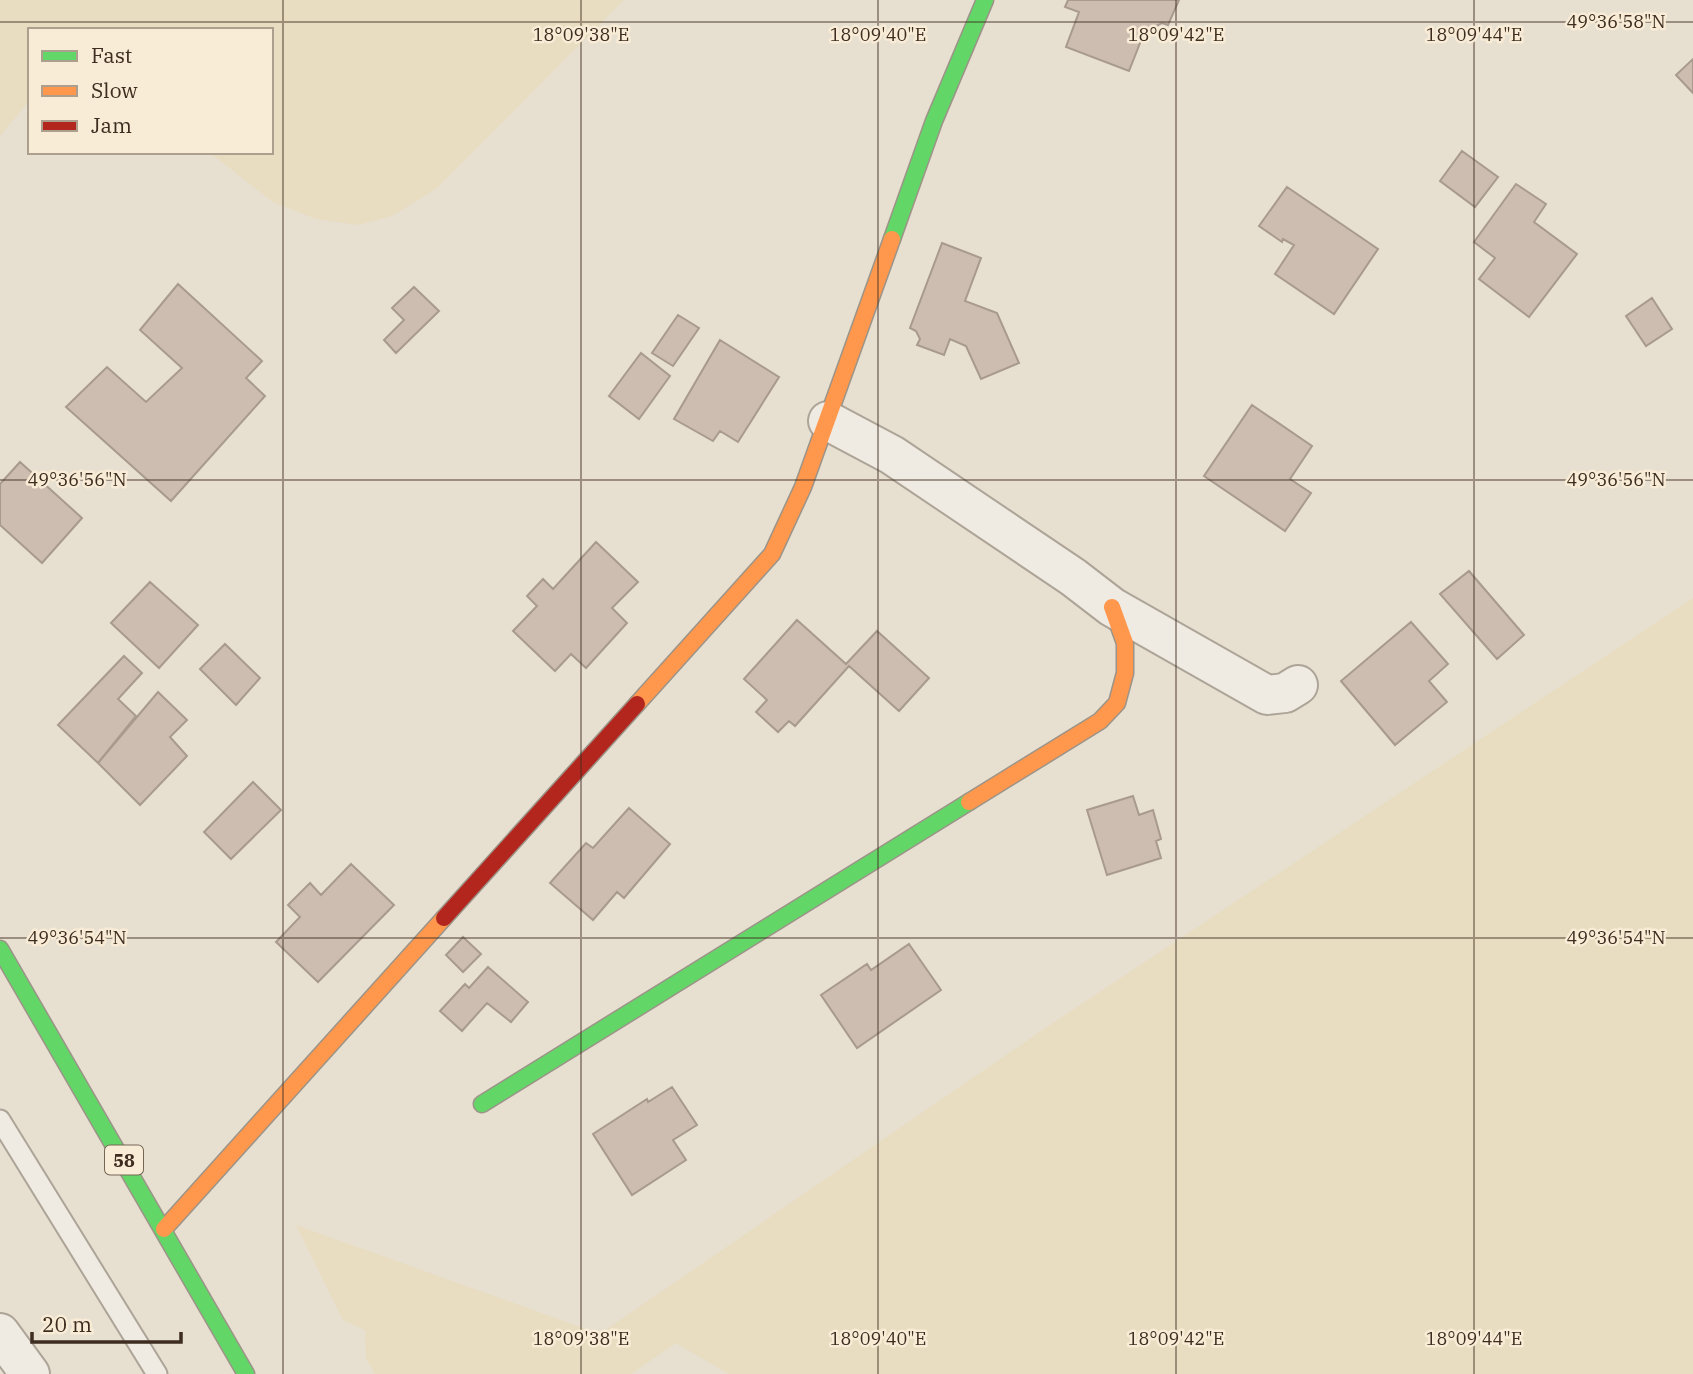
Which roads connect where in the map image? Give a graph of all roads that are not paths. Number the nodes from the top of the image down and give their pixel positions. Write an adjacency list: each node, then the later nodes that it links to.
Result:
1 (985, 0): 2 (street)
2 (828, 421): 3 (street); 8 (street)
3 (1112, 607): 4 (street); 6 (street)
4 (1298, 685)
5 (0, 948): 8 (street, 58)
6 (482, 1104)
7 (0, 1120): 11 (lane)
8 (164, 1230): 12 (street, 58)
9 (0, 1333): 10 (street)
10 (30, 1374)
11 (157, 1374)
12 (246, 1374)

